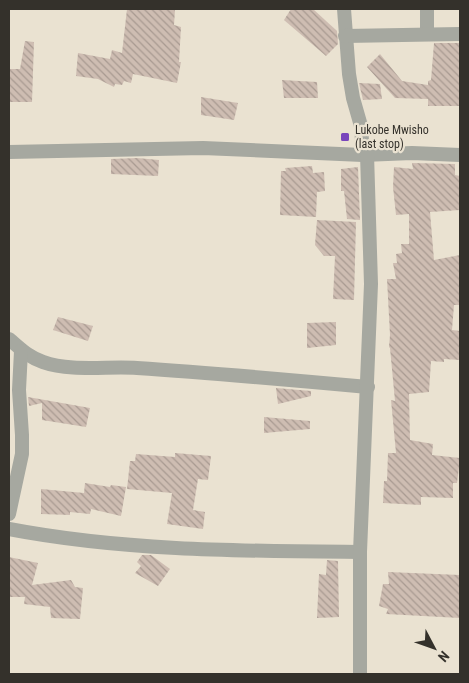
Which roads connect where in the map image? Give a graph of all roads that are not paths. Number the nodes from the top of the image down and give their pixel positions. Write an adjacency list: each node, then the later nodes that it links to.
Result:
1 (344, 9): 5 (street)
2 (427, 9): 3 (street)
3 (427, 34): 4 (street); 5 (street)
4 (460, 34)
5 (345, 36): 7 (street)
6 (9, 152): 7 (street)
7 (365, 154): 8 (street); 11 (street)
8 (460, 155)
9 (9, 339): 10 (street)
10 (21, 351): 11 (street); 12 (street)
11 (368, 387): 14 (street)
12 (9, 514)
13 (9, 529): 14 (street)
14 (360, 552): 15 (street)
15 (360, 674)

